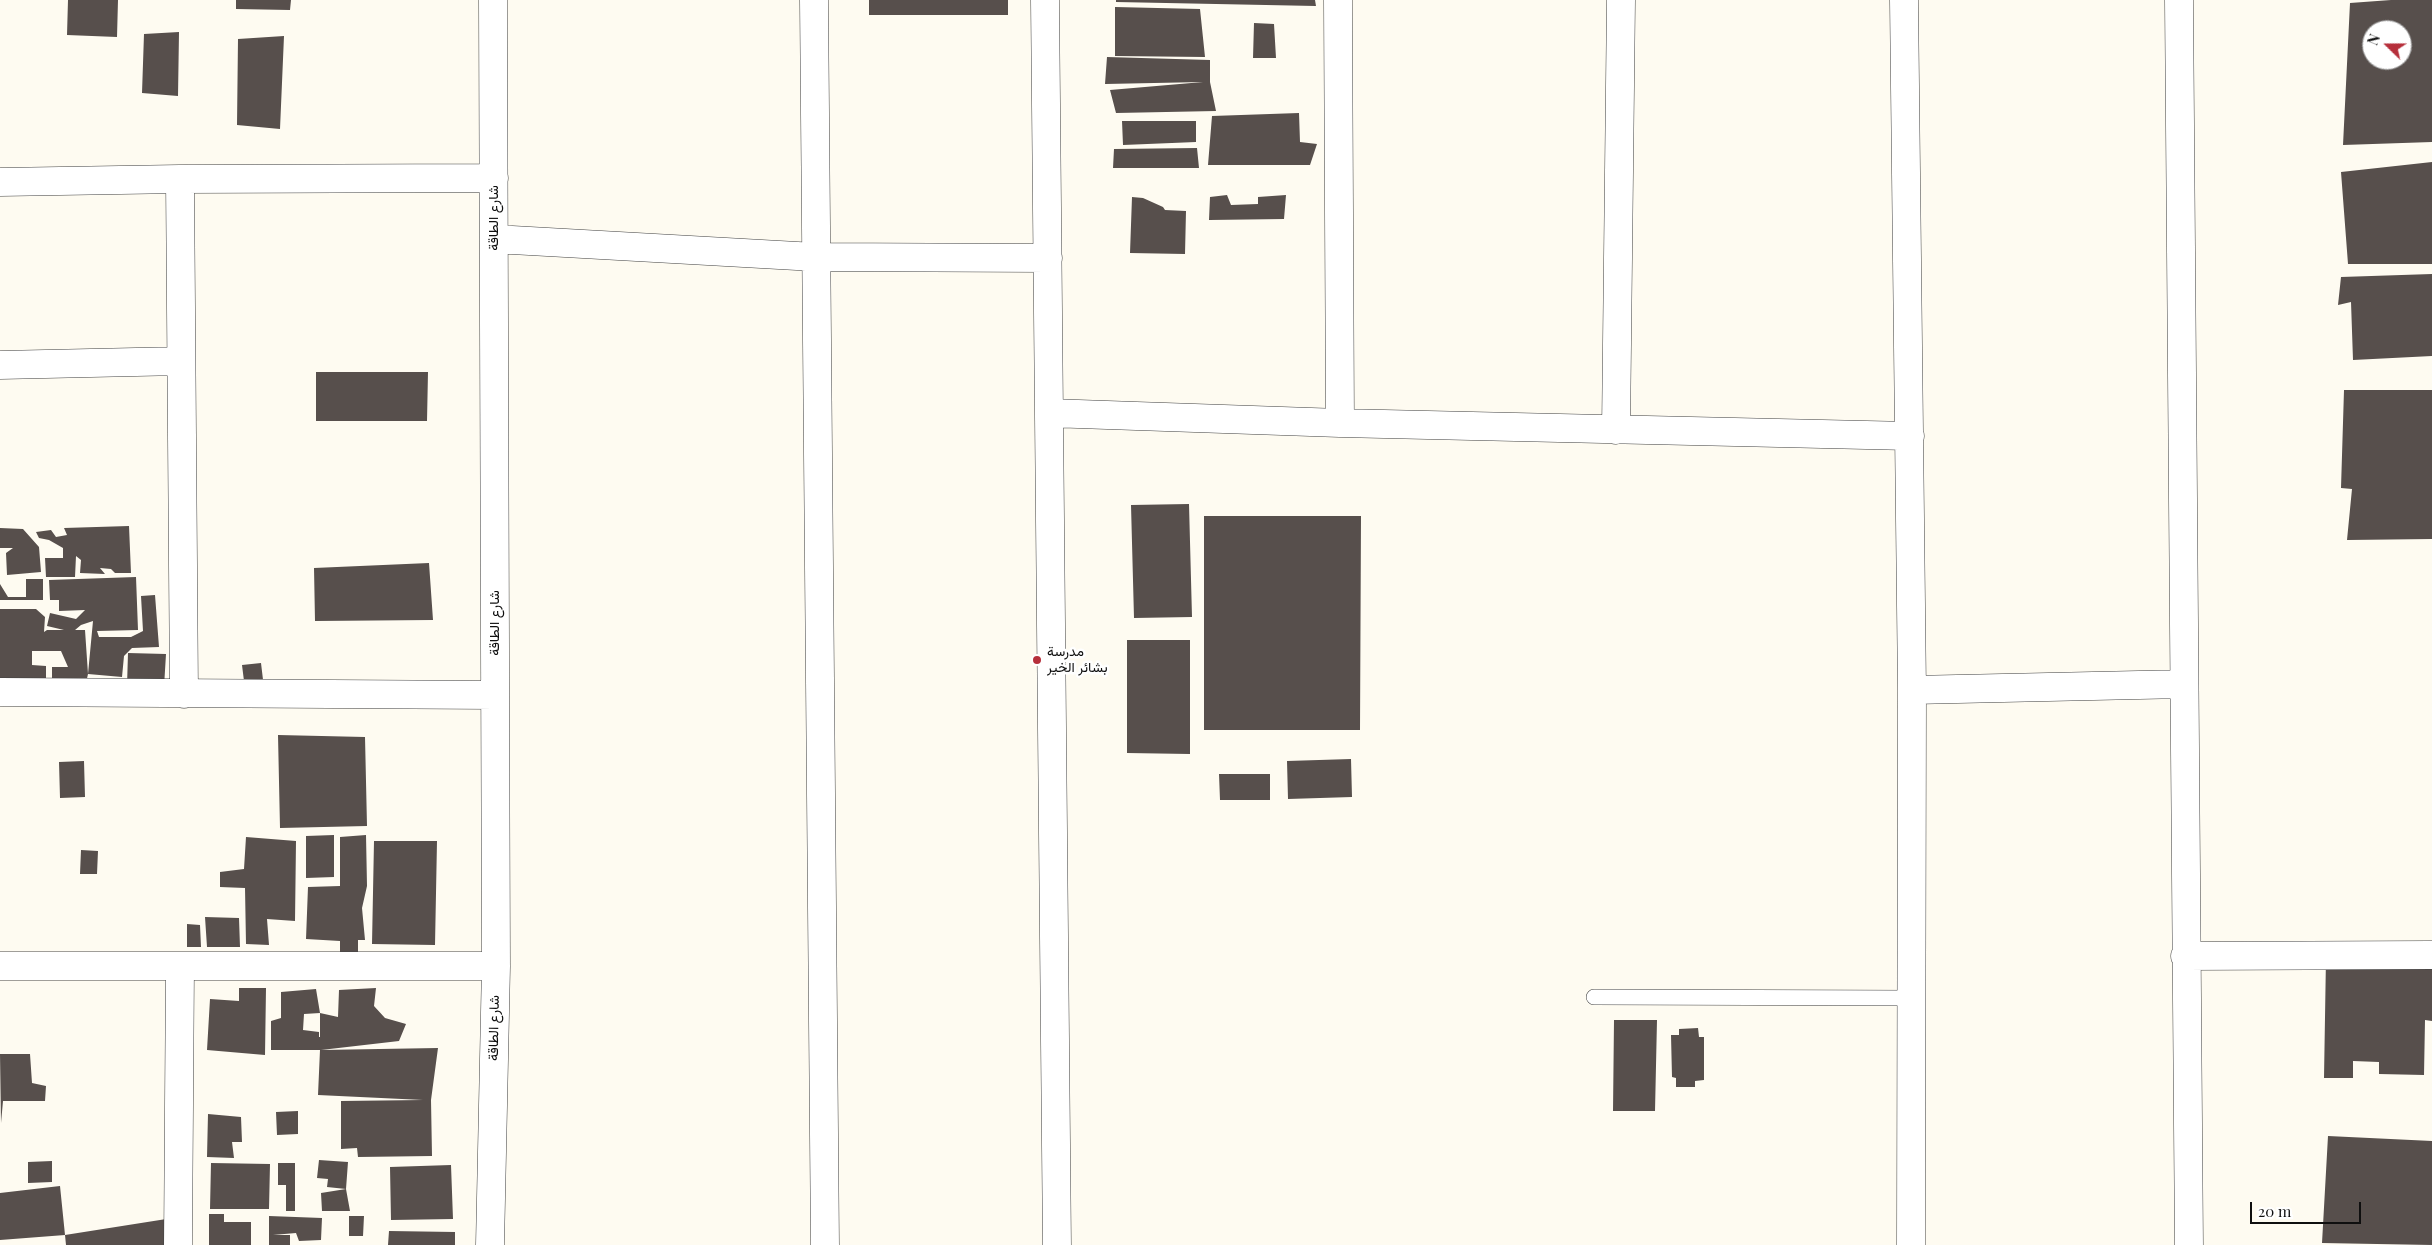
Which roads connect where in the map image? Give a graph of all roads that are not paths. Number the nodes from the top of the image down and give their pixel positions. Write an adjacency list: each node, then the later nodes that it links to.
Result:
1 (493, 0): 8 (street, شارع الطاقة)
2 (814, 0): 12 (street)
3 (1045, 0): 13 (street)
4 (1338, 0): 17 (street)
5 (1621, 0): 18 (street)
6 (1904, 0): 19 (street)
7 (2179, 0): 20 (street)
8 (494, 178): 9 (street); 11 (street, شارع الطاقة)
9 (180, 179): 10 (street); 14 (street)
10 (0, 182)
11 (494, 239): 12 (street); 24 (street, شارع الطاقة)
12 (815, 257): 13 (street); 34 (street)
13 (1048, 258): 16 (street)
14 (181, 361): 15 (street); 23 (street)
15 (0, 365)
16 (1049, 414): 17 (street); 35 (street)
17 (1340, 423): 18 (street)
18 (1616, 430): 19 (street)
19 (1910, 436): 21 (street)
20 (2184, 684): 21 (street); 25 (street)
21 (1912, 690): 31 (street)
22 (0, 692): 23 (street)
23 (184, 694): 24 (street)
24 (495, 695): 29 (street, شارع الطاقة)
25 (2185, 956): 26 (street); 37 (street)
26 (2432, 956)
27 (0, 966): 28 (street)
28 (180, 966): 29 (street); 32 (street)
29 (496, 966): 33 (street, شارع الطاقة)
30 (1594, 997): 31 (lane)
31 (1911, 998): 36 (street)
32 (178, 1245)
33 (490, 1245)
34 (825, 1245)
35 (1057, 1245)
36 (1911, 1245)
37 (2190, 1245)

